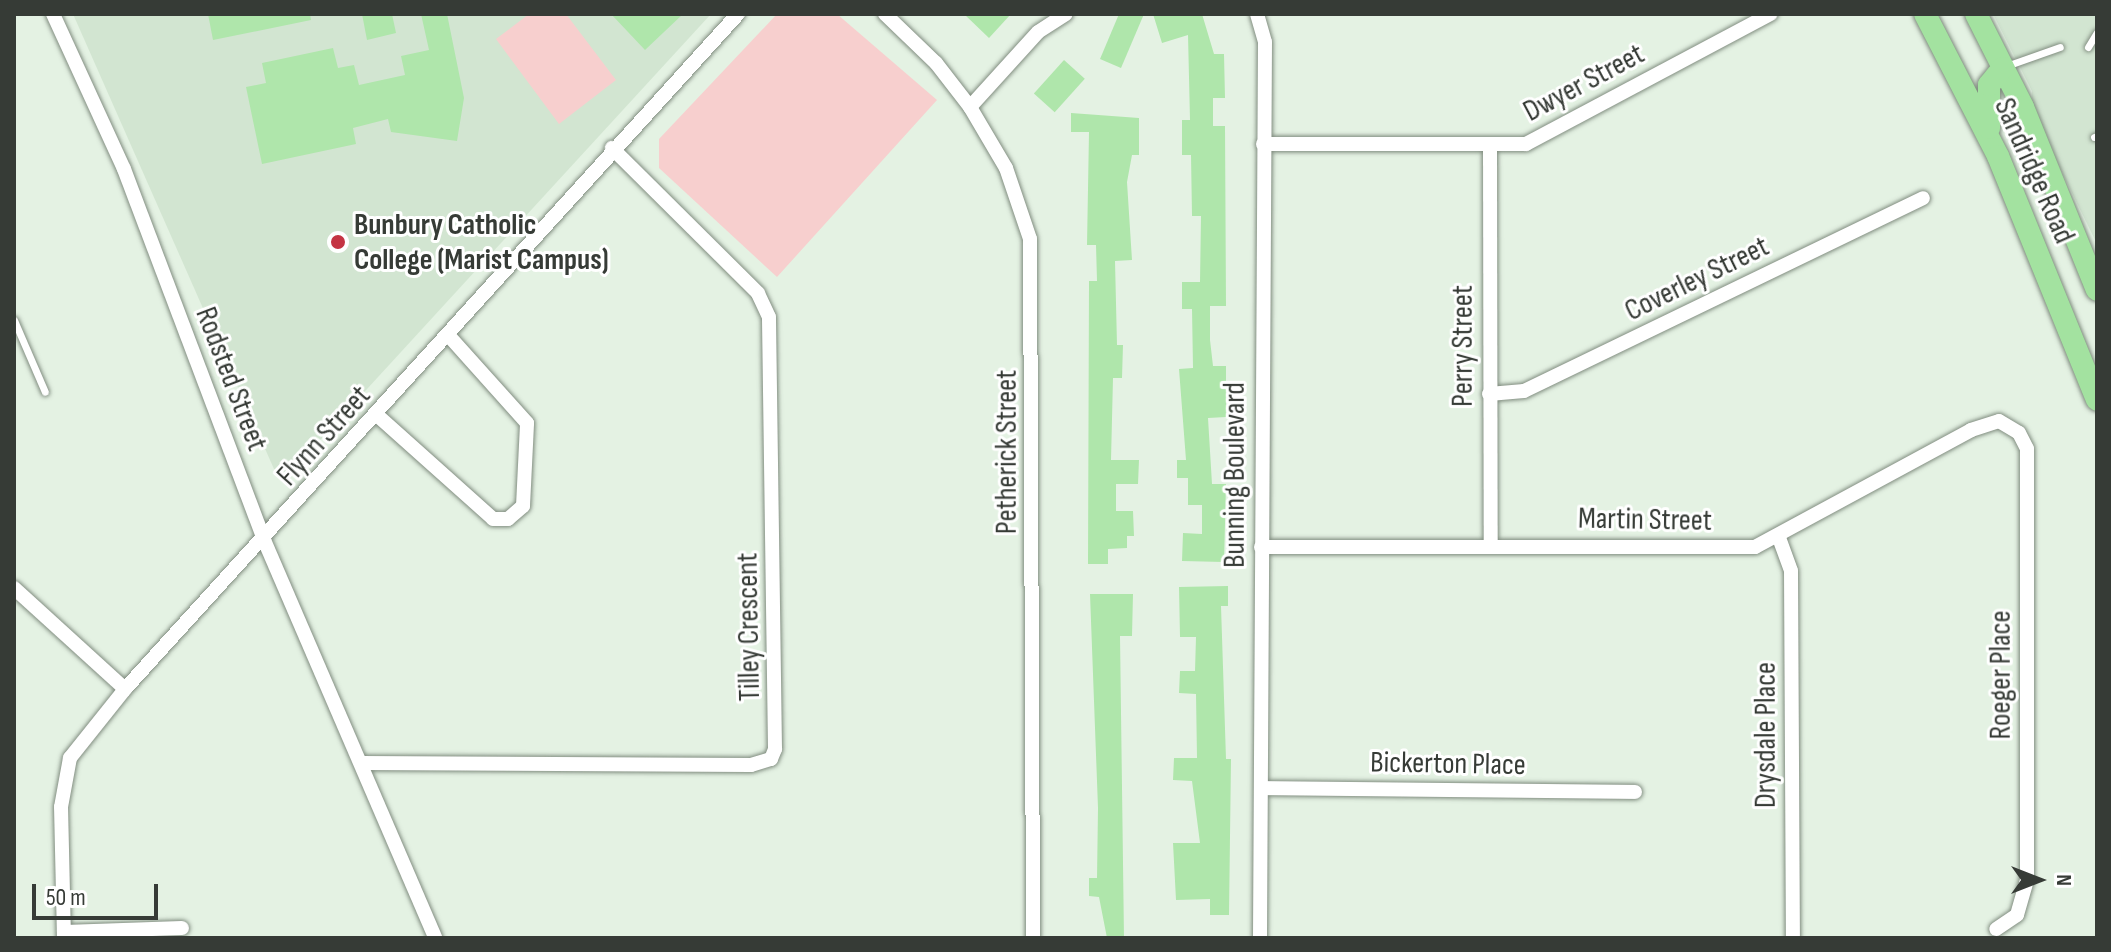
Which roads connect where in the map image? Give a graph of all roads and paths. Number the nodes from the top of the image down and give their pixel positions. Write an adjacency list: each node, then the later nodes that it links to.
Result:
1 (53, 14): 30 (street, Rodsted Street)
2 (738, 14): 17 (street, Flynn Street)
3 (885, 14): 14 (street, Petherick Street)
4 (1066, 14): 14 (street)
5 (1257, 14): 15 (street, Bunning Boulevard)
6 (1771, 14): 16 (street, Dwyer Street)
7 (1925, 14): 12 (main road, Sandridge Road)
8 (1979, 14): 13 (main road, Sandridge Road)
9 (2097, 32): 11 (lane)
10 (2060, 47): 13 (lane)
11 (2088, 47)
12 (1957, 70): 13 (main road); 18 (main road, Sandridge Road)
13 (2005, 75): 18 (main road); 20 (main road, Sandridge Road)
14 (970, 107): 42 (street, Petherick Street)
15 (1263, 144): 16 (street, Dwyer Street); 32 (street, Bunning Boulevard)
16 (1490, 146): 25 (street, Perry Street)
17 (612, 148): 23 (street, Flynn Street); 35 (street, Tilley Crescent)
18 (1998, 156): 26 (main road, Sandridge Road)
19 (1923, 198): 25 (street, Coverley Street)
20 (2092, 267): 21 (main road, Sandridge Road)
21 (2097, 290)
22 (14, 320): 24 (lane)
23 (449, 336): 27 (street, Flynn Street); 27 (street)
24 (45, 392)
25 (1489, 394): 31 (street, Perry Street)
26 (2097, 400)
27 (378, 416): 30 (street, Flynn Street)
28 (1999, 421): 29 (street, Martin Street); 39 (street, Roeger Place)
29 (1778, 535): 31 (street, Martin Street); 44 (street, Drysdale Place)
30 (264, 540): 34 (street, Flynn Street); 35 (street, Rodsted Street)
31 (1491, 545): 32 (street, Martin Street)
32 (1261, 547): 36 (street, Bunning Boulevard)
33 (14, 588): 34 (street)
34 (125, 689): 40 (street, Flynn Street)
35 (361, 763): 41 (street, Rodsted Street)
36 (1261, 788): 37 (street, Bickerton Place); 43 (street, Bunning Boulevard)
37 (1635, 792)
38 (182, 928): 40 (street)
39 (1996, 929)
40 (64, 935)
41 (435, 938)
42 (1033, 938)
43 (1260, 938)
44 (1793, 938)

